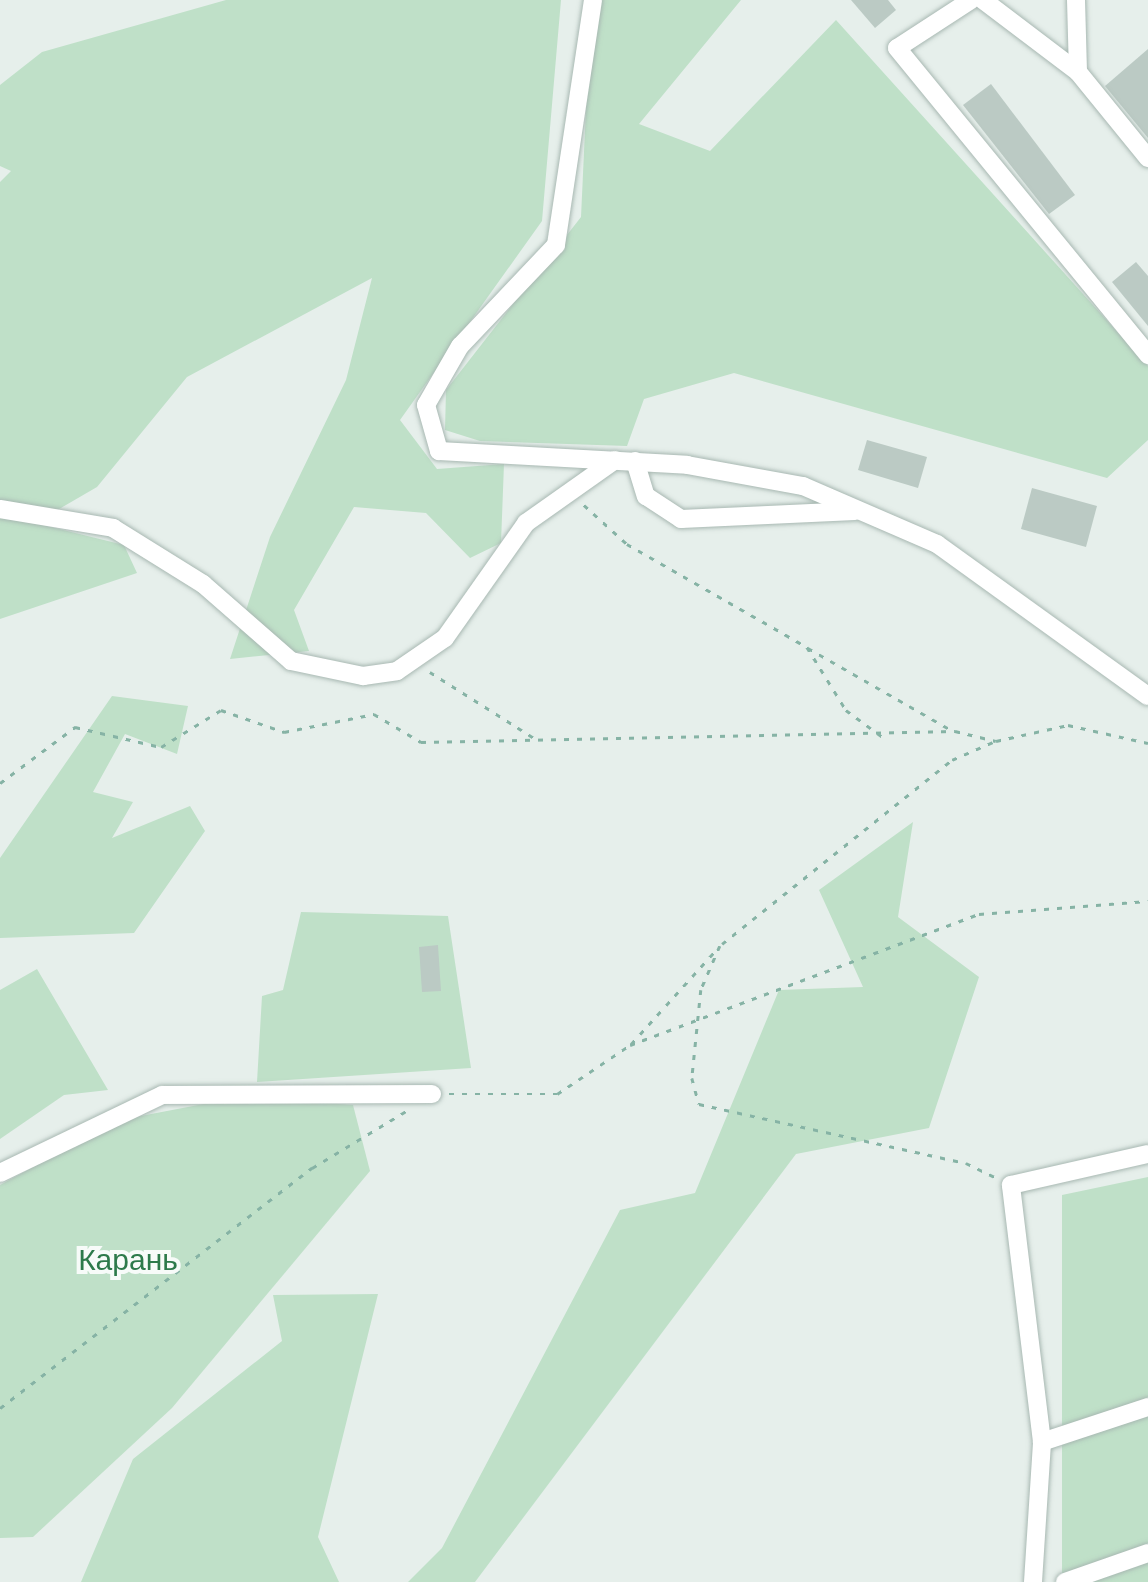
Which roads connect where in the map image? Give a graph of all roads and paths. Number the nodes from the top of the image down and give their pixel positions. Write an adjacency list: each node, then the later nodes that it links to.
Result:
1 (593, 0): 8 (street)
2 (971, 0): 7 (street)
3 (982, 0): 5 (street)
4 (1076, 0): 5 (street)
5 (1078, 72): 6 (street)
6 (1148, 158)
7 (1148, 355)
8 (616, 460): 9 (street); 10 (street)
9 (635, 461): 12 (street); 12 (street)
10 (566, 492): 13 (path); 14 (street)
11 (0, 509): 14 (street)
12 (865, 510): 15 (street)
13 (807, 647): 16 (path); 17 (path)
14 (417, 662): 19 (path)
15 (1148, 696)
16 (955, 731): 17 (path); 18 (path)
17 (884, 738): 19 (path)
18 (996, 740): 20 (path); 23 (path)
19 (539, 741): 21 (path)
20 (1148, 743)
21 (0, 783)
22 (1148, 901): 24 (path)
23 (720, 946): 24 (path); 28 (path)
24 (630, 1045): 25 (path)
25 (432, 1094): 27 (street); 30 (path)
26 (1148, 1154): 28 (street)
27 (0, 1173)
28 (1011, 1186): 31 (street)
29 (1148, 1407): 31 (street)
30 (0, 1408)
31 (1042, 1442): 33 (street)
32 (1148, 1553): 34 (street)
33 (1033, 1582)
34 (1065, 1582)

